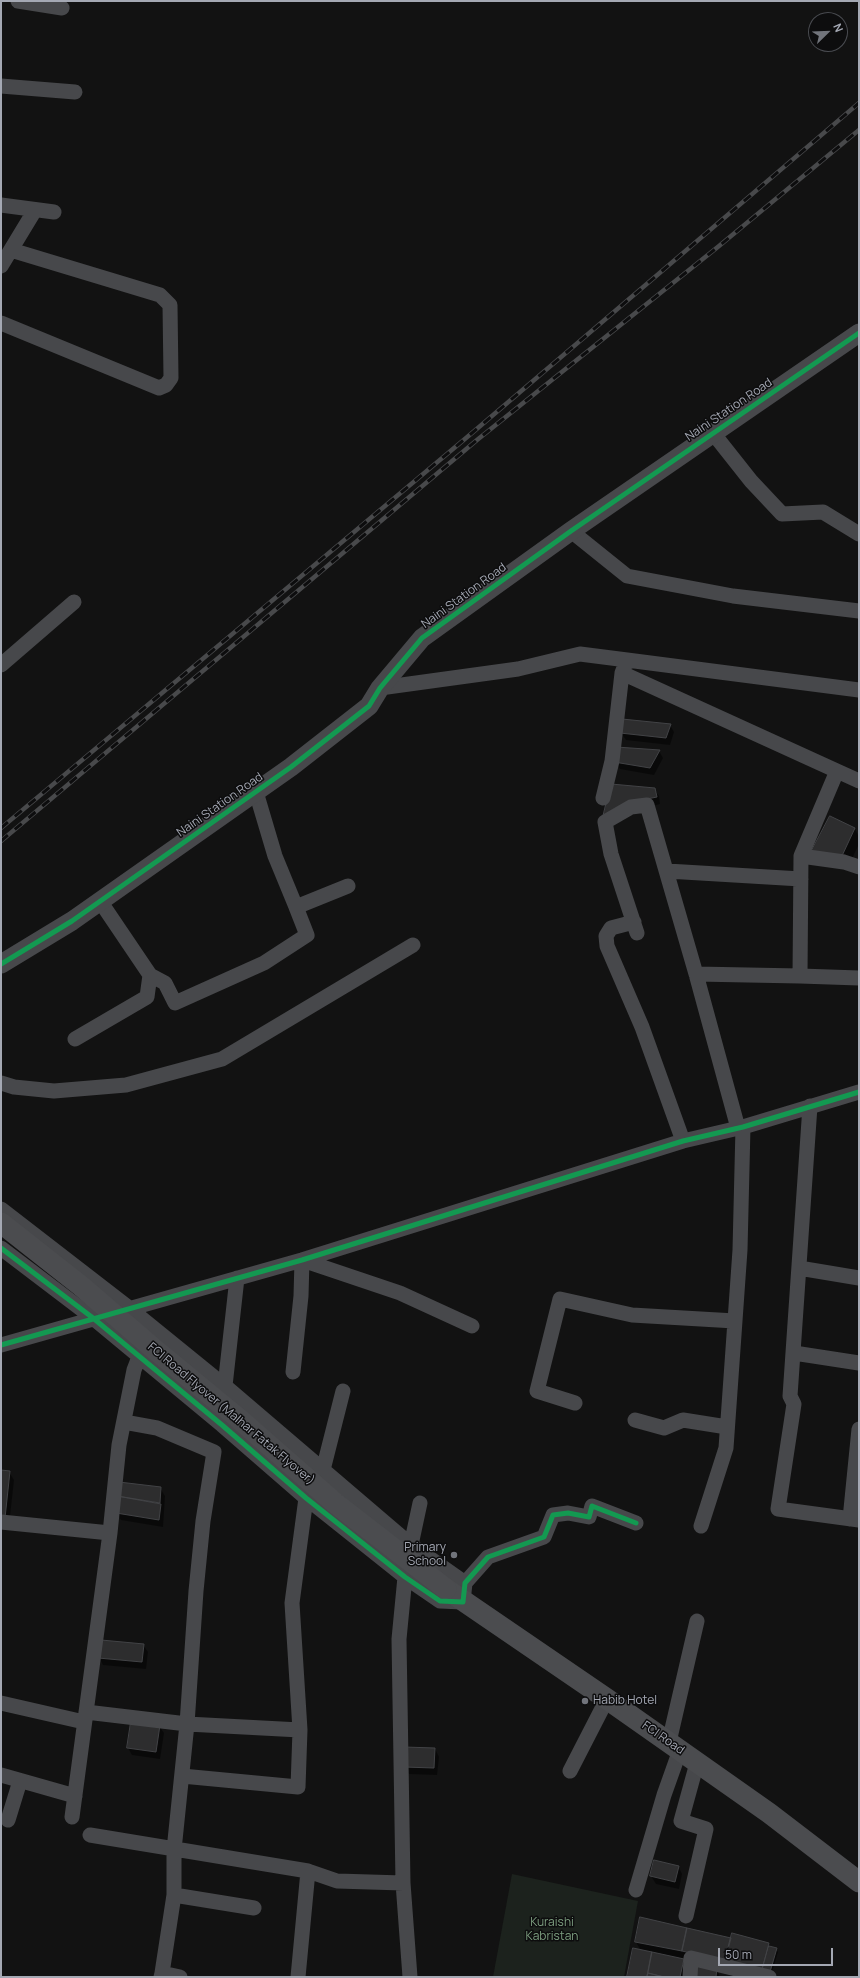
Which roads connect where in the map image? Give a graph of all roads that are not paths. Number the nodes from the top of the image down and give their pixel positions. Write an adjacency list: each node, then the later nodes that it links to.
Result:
1 (18, 1): 2 (street)
2 (62, 8)
3 (1, 86): 4 (street)
4 (75, 92)
5 (1, 205): 6 (street)
6 (34, 210): 7 (street); 8 (street)
7 (54, 212)
8 (11, 250): 9 (street); 10 (street)
9 (1, 266)
10 (1, 323)
11 (859, 333): 12 (street, Naini Station Road)
12 (713, 434): 13 (street, Naini Station Road); 14 (street)
13 (571, 531): 16 (street); 19 (street, Naini Station Road)
14 (859, 534)
15 (74, 602): 17 (street)
16 (859, 611)
17 (1, 665)
18 (625, 667): 19 (street); 20 (street); 21 (street); 24 (street)
19 (380, 688): 23 (street, Naini Station Road)
20 (859, 690)
21 (837, 771): 22 (street); 25 (street)
22 (859, 782)
23 (256, 792): 30 (street, Naini Station Road); 31 (street)
24 (603, 798)
25 (801, 856): 26 (street); 28 (street)
26 (859, 867)
27 (667, 871): 28 (street); 34 (street); 43 (street)
28 (801, 879): 36 (street)
29 (348, 886): 31 (street)
30 (100, 901): 33 (street, Naini Station Road); 35 (street)
31 (296, 907): 35 (street)
32 (413, 945): 39 (street)
33 (1, 964)
34 (696, 974): 36 (street); 42 (street)
35 (150, 975): 38 (street)
36 (800, 976): 37 (street)
37 (859, 978)
38 (75, 1038)
39 (1, 1083)
40 (859, 1092): 41 (street)
41 (810, 1106): 42 (street); 48 (street)
42 (740, 1127): 43 (street); 53 (street)
43 (683, 1141): 47 (street)
44 (1, 1209): 51 (street)
45 (1, 1223): 77 (main road, FCI Road Flyover (Malhar Fatak Flyover), bridge)
46 (1, 1248): 52 (street)
47 (302, 1260): 49 (street); 54 (street); 59 (street)
48 (799, 1268): 50 (street); 56 (street)
49 (237, 1278): 51 (street); 60 (street)
50 (859, 1278)
51 (129, 1308): 52 (street); 60 (street)
52 (94, 1318): 55 (street); 57 (street)
53 (735, 1321): 62 (street); 65 (street)
54 (472, 1326)
55 (1, 1345)
56 (794, 1353): 58 (street); 70 (street)
57 (139, 1357): 64 (street); 68 (street)
58 (859, 1363)
59 (293, 1372)
60 (225, 1386): 67 (street)
61 (343, 1391): 67 (street)
62 (575, 1403)
63 (635, 1420): 65 (street)
64 (124, 1422): 74 (street); 82 (street)
65 (727, 1427): 73 (street)
66 (858, 1437): 70 (street)
67 (323, 1470): 75 (street)
68 (306, 1498): 76 (street); 83 (street)
69 (420, 1503): 75 (street)
70 (855, 1520)
71 (1, 1522): 74 (street)
72 (636, 1523): 77 (street)
73 (701, 1526)
74 (110, 1533): 81 (street)
75 (411, 1545): 77 (street)
76 (405, 1577): 77 (street); 97 (street)
77 (458, 1591): 79 (main road, FCI Road)
78 (697, 1621): 84 (street)
79 (607, 1699): 84 (main road, FCI Road); 86 (street)
80 (1, 1703): 81 (street)
81 (85, 1717): 82 (street); 90 (street)
82 (187, 1724): 83 (street); 88 (street)
83 (300, 1730): 88 (street)
84 (674, 1746): 85 (main road, FCI Road); 98 (street)
85 (697, 1762): 96 (main road, FCI Road); 101 (street)
86 (570, 1771)
87 (1, 1775): 89 (street)
88 (182, 1776): 94 (street)
89 (20, 1781): 90 (street); 92 (street)
90 (75, 1796): 91 (street)
91 (72, 1817)
92 (8, 1820)
93 (90, 1835): 94 (street)
94 (174, 1850): 95 (street); 99 (street)
95 (308, 1872): 97 (street); 104 (street)
96 (859, 1882)
97 (403, 1883): 105 (street)
98 (636, 1890)
99 (174, 1895): 100 (street); 102 (street)
100 (254, 1908)
101 (686, 1916)
102 (162, 1975): 103 (street)
103 (180, 1977)
104 (298, 1977)
105 (410, 1977)
106 (690, 1977): 107 (street)
107 (768, 1977)

